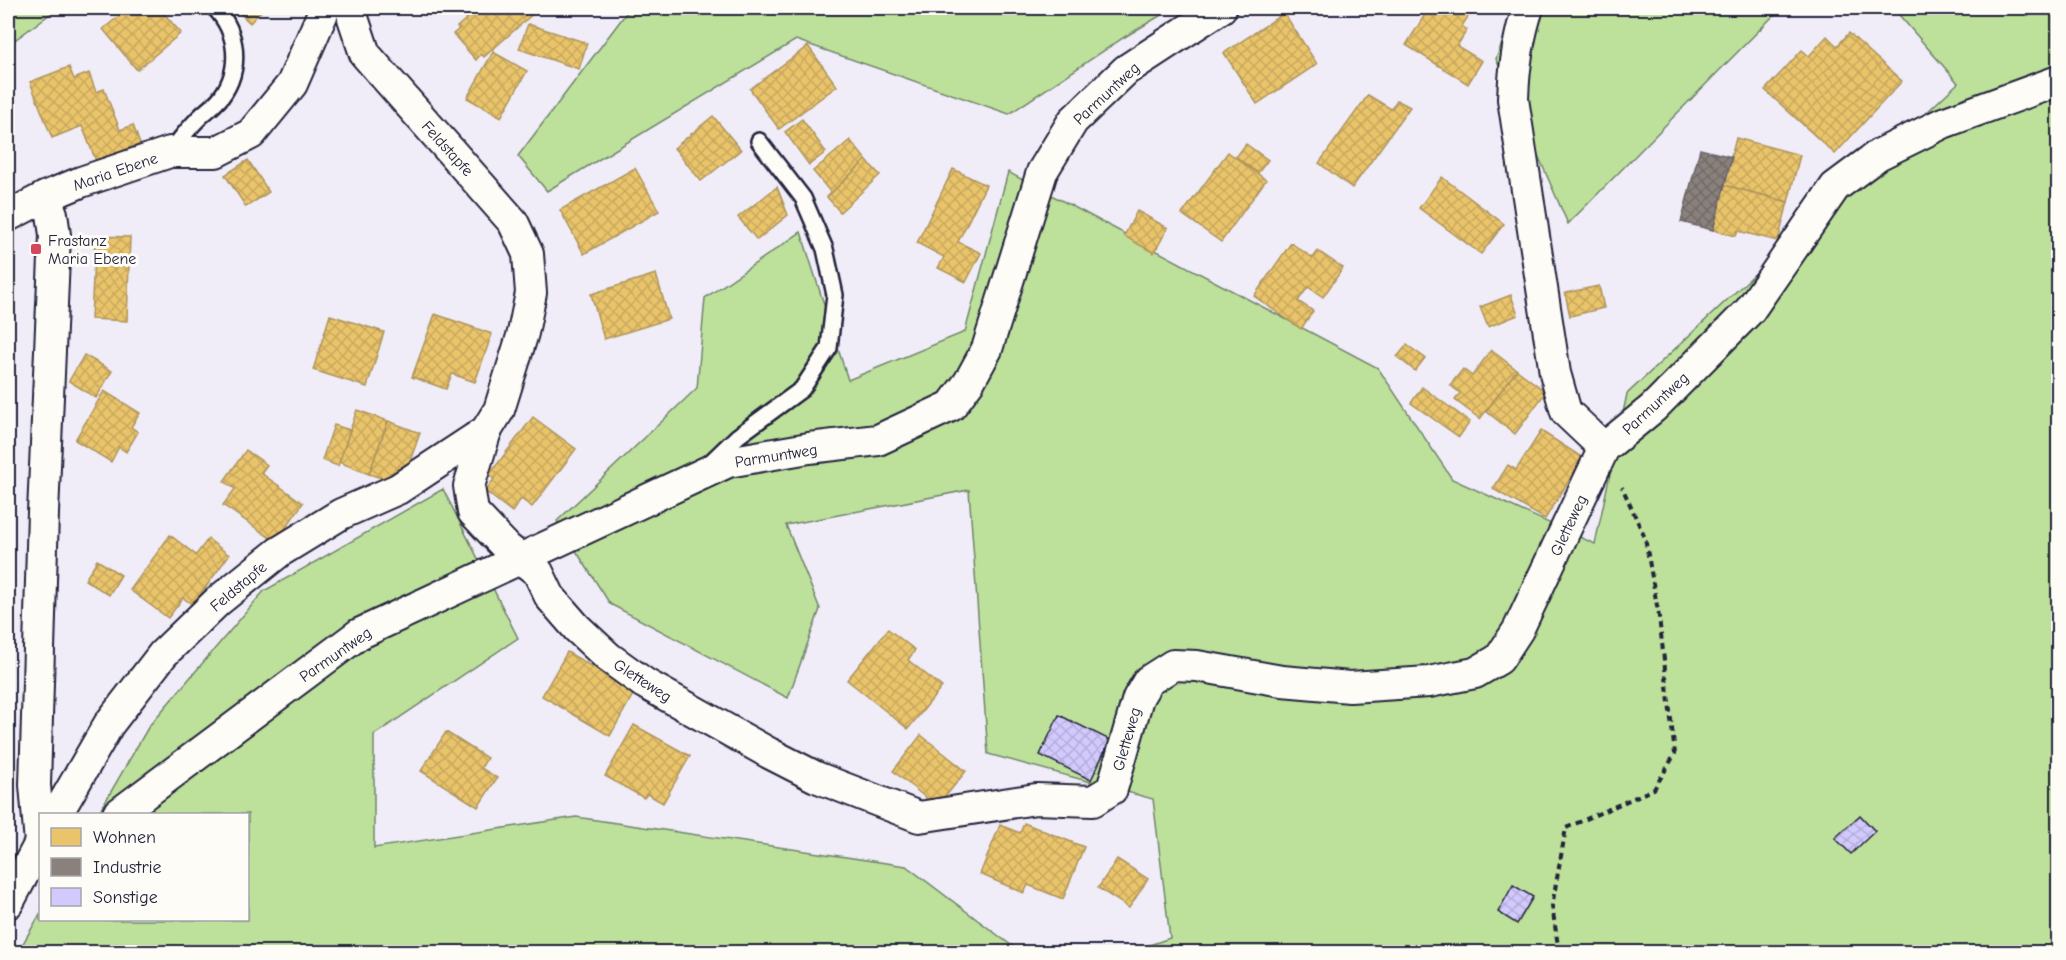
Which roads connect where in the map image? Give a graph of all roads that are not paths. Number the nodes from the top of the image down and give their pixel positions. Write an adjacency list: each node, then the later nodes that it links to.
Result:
1 (215, 8): 8 (lane)
2 (325, 8): 8 (street, Maria Ebene)
3 (352, 8): 11 (street, Feldstapfe)
4 (1221, 8): 13 (street, Parmuntweg)
5 (1528, 8): 12 (street)
6 (2058, 81): 12 (street, Parmuntweg)
7 (759, 141): 13 (lane)
8 (170, 152): 9 (street, Maria Ebene)
9 (45, 197): 10 (street, Maria Ebene); 17 (street)
10 (8, 216)
11 (486, 431): 14 (street, Feldstapfe); 15 (street, Feldstapfe)
12 (1604, 448): 14 (street, Gletteweg)
13 (691, 480): 14 (street, Parmuntweg)
14 (521, 560): 16 (street, Parmuntweg)
15 (58, 813)
16 (119, 813)
17 (39, 831)
18 (39, 845): 19 (street)
19 (8, 903)

